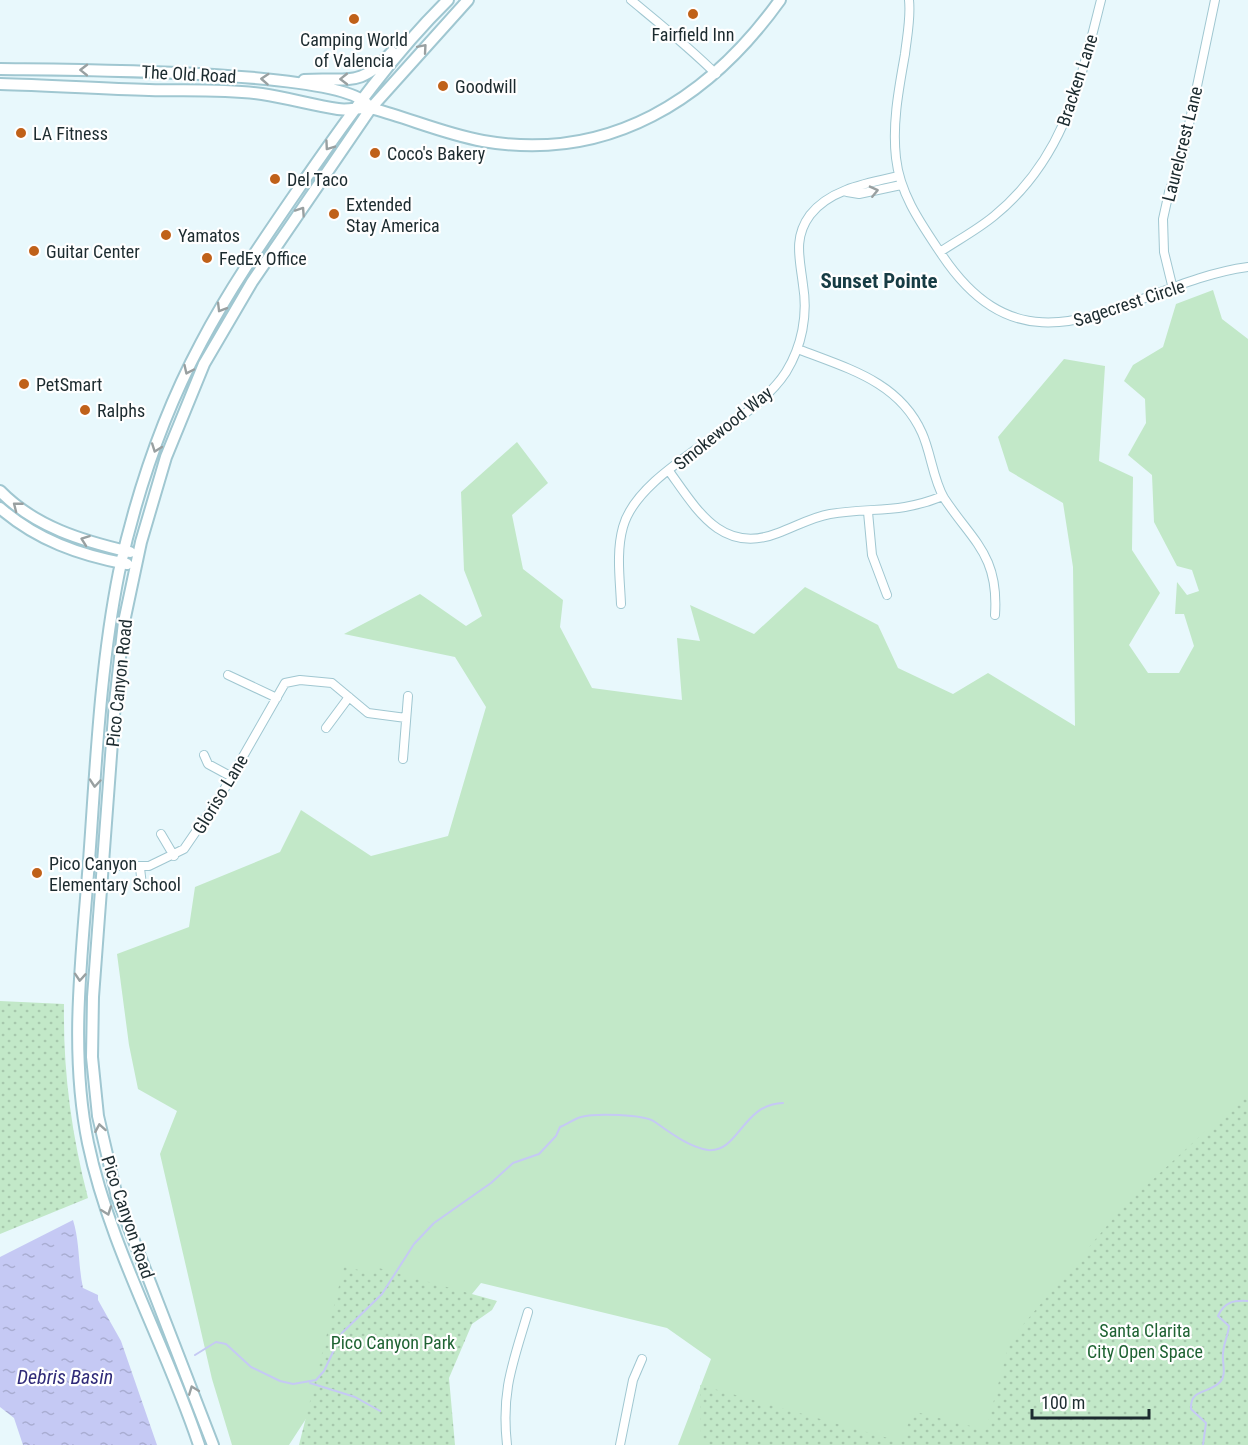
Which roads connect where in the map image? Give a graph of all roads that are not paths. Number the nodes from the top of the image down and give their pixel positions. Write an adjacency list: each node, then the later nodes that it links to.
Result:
1 (448, 0): 8 (main road, Pico Canyon Road)
2 (468, 0): 14 (main road, Pico Canyon Road, one-way to 2)
3 (631, 0): 10 (street)
4 (780, 0): 10 (main road, The Old Road)
5 (909, 0): 16 (street, Sagecrest Circle)
6 (1101, 0): 17 (street, Bracken Lane)
7 (1215, 0): 19 (street, Laurelcrest Lane)
8 (424, 25): 11 (main road, one-way to 11); 13 (main road, Pico Canyon Road)
9 (0, 69): 11 (main road, The Old Road, one-way to 9)
10 (716, 74): 14 (main road, The Old Road)
11 (290, 81): 13 (main road, The Old Road)
12 (0, 84): 15 (main road, The Old Road)
13 (363, 99): 14 (main road); 15 (main road, Pico Canyon Road)
14 (371, 108): 15 (main road, The Old Road); 27 (main road, Pico Canyon Road, one-way to 14)
15 (354, 109): 26 (main road, Pico Canyon Road, one-way to 26)
16 (900, 181): 17 (street, Sagecrest Circle); 20 (street, Smokewood Way)
17 (940, 252): 19 (street, Sagecrest Circle)
18 (1248, 267): 19 (street, Sagecrest Circle)
19 (1173, 289)
20 (798, 349): 21 (street, Smokewood Way); 23 (street)
21 (669, 471): 25 (street); 31 (street, Smokewood Way)
22 (0, 491): 26 (main road, one-way to 22)
23 (943, 496): 25 (street); 32 (street)
24 (0, 508): 28 (main road)
25 (868, 512): 30 (street)
26 (124, 551): 27 (main road); 28 (main road, Pico Canyon Road)
27 (139, 554): 29 (main road, Pico Canyon Road)
28 (122, 563): 29 (main road); 44 (main road, Pico Canyon Road, one-way to 44)
29 (135, 566): 45 (main road, Pico Canyon Road)
30 (887, 595)
31 (621, 604)
32 (995, 615)
33 (228, 675): 36 (street)
34 (408, 696): 37 (street)
35 (349, 697): 36 (street, Gloriso Lane); 37 (street); 38 (street)
36 (277, 698): 41 (street, Gloriso Lane)
37 (406, 718): 40 (street)
38 (326, 728)
39 (204, 755): 41 (street)
40 (403, 759)
41 (232, 777): 43 (street, Gloriso Lane)
42 (161, 834): 43 (street)
43 (174, 856): 46 (street, Gloriso Lane)
44 (89, 866): 45 (street, Gloriso Lane); 50 (main road, Pico Canyon Road, one-way to 50)
45 (102, 867): 46 (street, Gloriso Lane); 51 (main road, Pico Canyon Road, one-way to 45)
46 (140, 868): 47 (street)
47 (142, 885)
48 (528, 1312): 52 (street)
49 (642, 1359): 53 (street)
50 (199, 1445)
51 (213, 1445)
52 (507, 1445)
53 (620, 1445)

